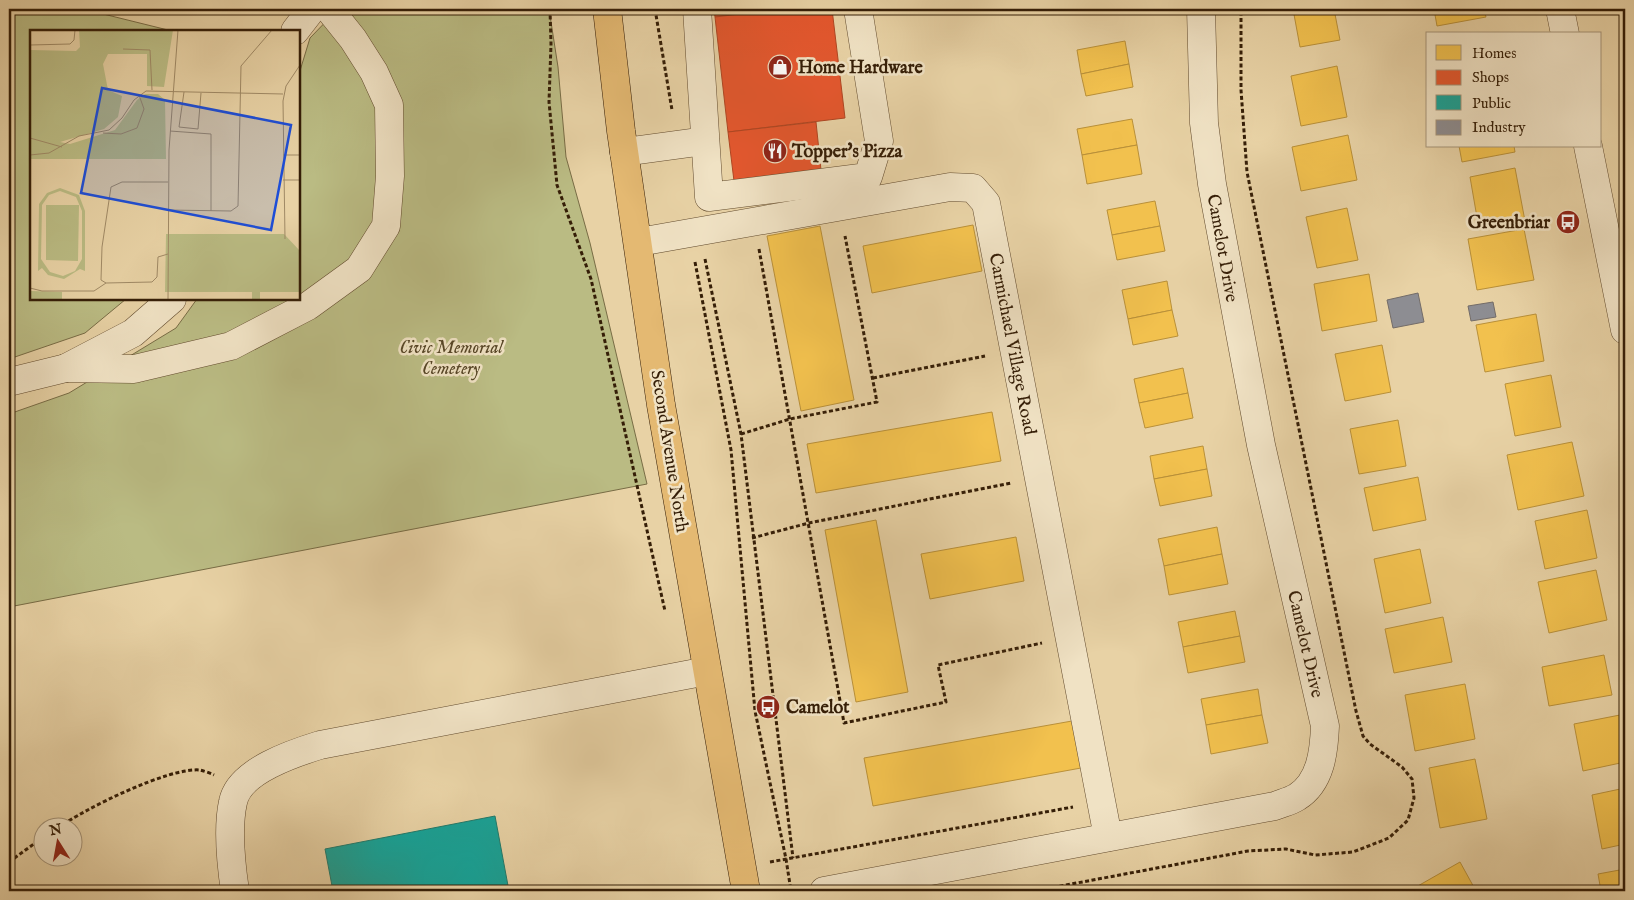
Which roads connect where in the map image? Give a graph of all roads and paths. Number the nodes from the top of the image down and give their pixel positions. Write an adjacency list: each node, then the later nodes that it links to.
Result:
1 (312, 9): 10 (street)
2 (329, 9): 24 (street)
3 (550, 9): 32 (path)
4 (607, 9): 15 (main road, Second Avenue North)
5 (654, 9): 13 (path)
6 (697, 9): 12 (street)
7 (858, 9): 12 (street)
8 (1201, 9): 38 (street, Camelot Drive)
9 (1560, 9): 11 (street)
10 (296, 30)
11 (1565, 32)
12 (705, 141): 13 (street)
13 (678, 144): 15 (street)
14 (1589, 148): 20 (street)
15 (624, 152): 19 (main road, Second Avenue North)
16 (839, 207): 17 (street, Carmichael Village Road); 23 (street, Carmichael Village Road); 25 (path)
17 (754, 222): 18 (street, Carmichael Village Road); 27 (path)
18 (694, 233): 19 (street, Carmichael Village Road); 28 (path); 41 (path)
19 (639, 242): 34 (main road, Second Avenue North)
20 (1618, 260): 22 (street)
21 (171, 300): 24 (street)
22 (1625, 330)
23 (1014, 351): 25 (path); 29 (street, Carmichael Village Road)
24 (66, 368): 26 (street)
25 (873, 378): 27 (path)
26 (9, 382)
27 (790, 419): 28 (path); 30 (path)
28 (741, 434): 31 (path)
29 (1038, 478): 30 (path); 33 (street, Carmichael Village Road)
30 (809, 523): 31 (path); 33 (path)
31 (752, 538): 40 (path)
32 (666, 619)
33 (1070, 638): 36 (street, Carmichael Village Road)
34 (707, 672): 35 (street); 43 (main road, Second Avenue North)
35 (244, 784): 37 (path); 44 (street)
36 (1101, 802): 38 (street, Carmichael Village Road); 40 (path)
37 (75, 818)
38 (1108, 837): 46 (street, Camelot Drive)
39 (32, 845): 42 (path)
40 (793, 858): 41 (path)
41 (786, 859): 43 (path); 45 (path)
42 (9, 862)
43 (744, 880)
44 (235, 891)
45 (791, 891)
46 (824, 891)

